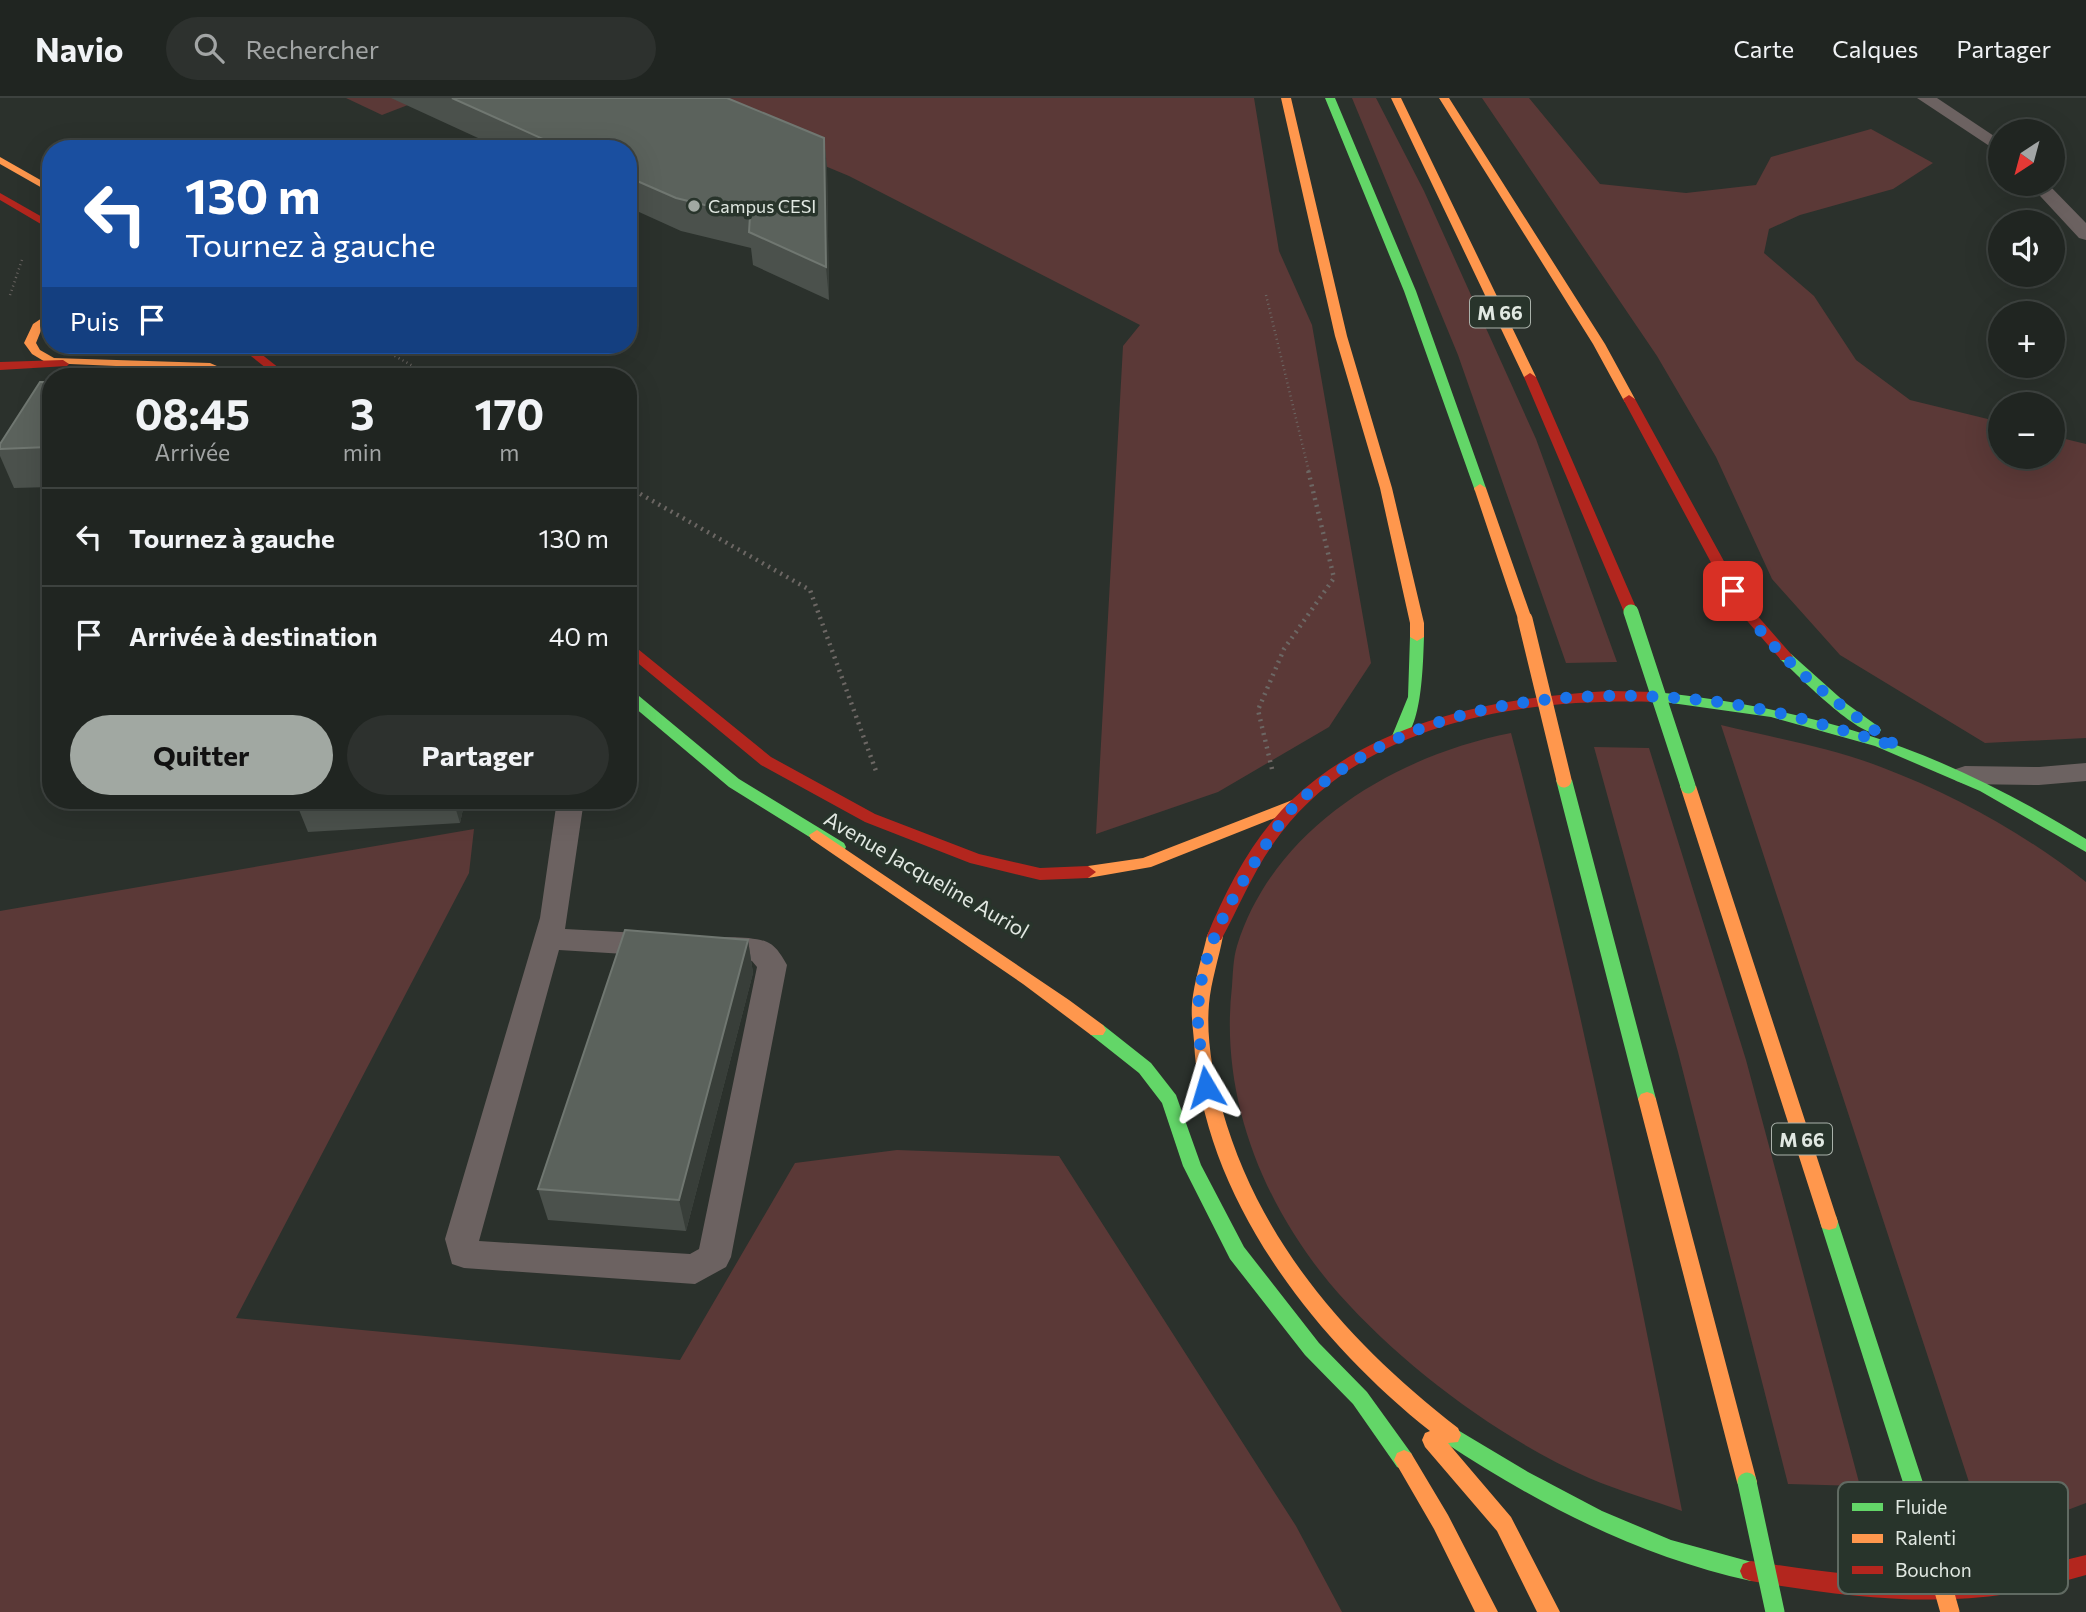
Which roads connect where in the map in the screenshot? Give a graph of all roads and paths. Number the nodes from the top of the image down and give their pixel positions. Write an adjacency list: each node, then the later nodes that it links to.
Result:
1 (1286, 98): 34 (main road)
2 (1330, 98): 55 (main road, bridge)
3 (1396, 98): 48 (main road, M 66, bridge)
4 (1444, 98): 35 (main road)
5 (1926, 98): 6 (lane)
6 (1988, 140)
7 (0, 160): 8 (main road)
8 (42, 185)
9 (0, 196): 12 (main road)
10 (2050, 196): 14 (lane)
11 (0, 207): 12 (lane)
12 (21, 208): 13 (main road)
13 (42, 221)
14 (2086, 234)
15 (22, 260): 17 (path)
16 (1266, 295): 39 (path)
17 (5, 300)
18 (42, 317): 20 (main road)
19 (42, 322): 25 (main road)
20 (13, 328)
21 (115, 354): 25 (main road)
22 (212, 354): 28 (main road)
23 (259, 354): 29 (main road)
24 (391, 354): 30 (path)
25 (66, 364): 26 (main road); 27 (main road)
26 (0, 366)
27 (210, 368)
28 (230, 368)
29 (283, 368)
30 (417, 368)
31 (637, 492): 38 (path)
32 (637, 655): 39 (main road, Avenue Jacqueline Auriol)
33 (637, 709): 41 (main road, Avenue Jacqueline Auriol)
34 (1399, 736): 35 (main road); 39 (main road)
35 (1898, 747): 37 (main road)
36 (2086, 772): 37 (lane)
37 (1965, 775): 42 (main road)
38 (879, 782)
39 (1295, 804): 46 (main road)
40 (569, 809): 43 (lane)
41 (817, 835): 44 (main road, Avenue Jacqueline Auriol); 53 (main road)
42 (2086, 846)
43 (548, 939): 43 (lane)
44 (1014, 949)
45 (1190, 1073): 46 (main road)
46 (1206, 1087): 47 (main road)
47 (1371, 1369): 51 (main road); 54 (main road)
48 (1913, 1482)
49 (2086, 1565): 50 (main road)
50 (2068, 1569)
51 (1838, 1585)
52 (1945, 1594): 56 (main road, M 66, bridge)
53 (1486, 1612)
54 (1549, 1612)
55 (1775, 1612)
56 (1950, 1612)

